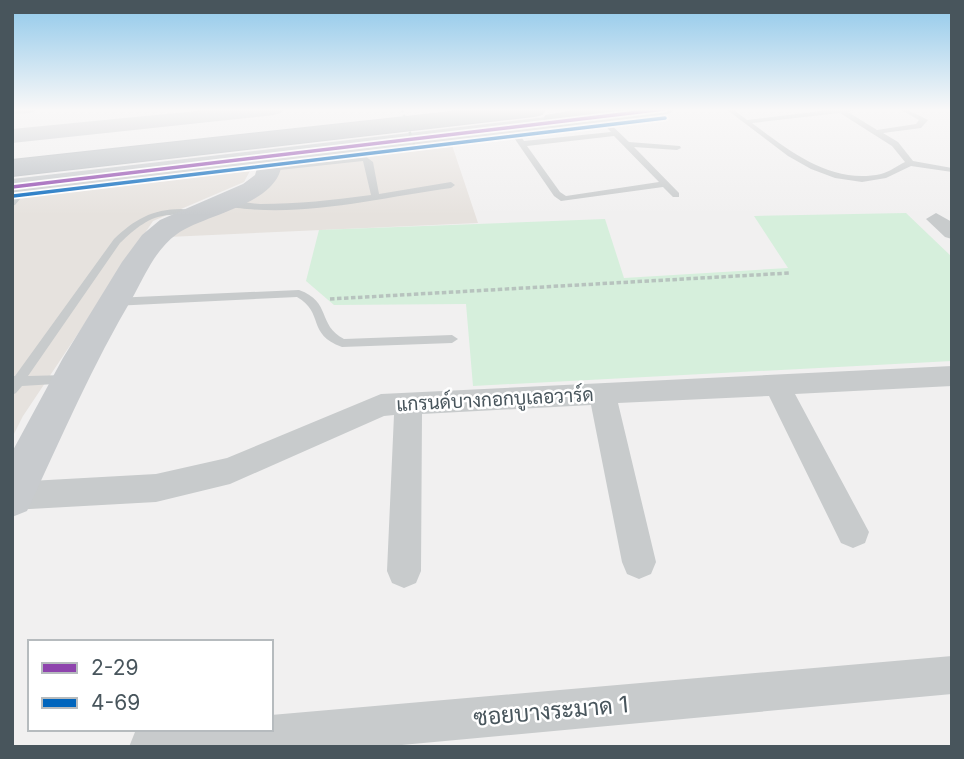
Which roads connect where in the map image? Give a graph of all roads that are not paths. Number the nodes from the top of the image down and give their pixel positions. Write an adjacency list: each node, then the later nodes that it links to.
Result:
1 (304, 144): 13 (highway)
2 (374, 144): 13 (main road)
3 (403, 144): 10 (main road)
4 (523, 144): 14 (lane)
5 (624, 144): 14 (lane)
6 (630, 144): 9 (lane)
7 (775, 144): 11 (lane)
8 (895, 144): 11 (lane)
9 (677, 148)
10 (270, 163): 13 (main road); 16 (lane); 19 (main road)
11 (910, 163): 12 (lane)
12 (952, 170)
13 (22, 179): 18 (lane)
14 (663, 184): 17 (lane)
15 (452, 185): 16 (lane)
16 (375, 195): 19 (lane)
17 (676, 195)
18 (12, 203)
19 (207, 208): 22 (main road); 26 (lane)
20 (936, 219): 21 (street)
21 (952, 233)
22 (113, 302): 23 (lane); 24 (main road)
23 (453, 339)
24 (68, 380): 26 (lane); 30 (main road)
25 (949, 380): 27 (street, แกรนด์บางกอกบูเลอวาร์ด)
26 (14, 384)
27 (777, 385): 28 (street, แกรนด์บางกอกบูเลอวาร์ด); 31 (street)
28 (602, 394): 29 (street, แกรนด์บางกอกบูเลอวาร์ด); 32 (street)
29 (408, 404): 30 (street, แกรนด์บางกอกบูเลอวาร์ด); 33 (street)
30 (12, 497)
31 (853, 532)
32 (639, 562)
33 (404, 571)
34 (952, 674): 35 (street, ซอยบางระมาด 1)
35 (150, 747)

